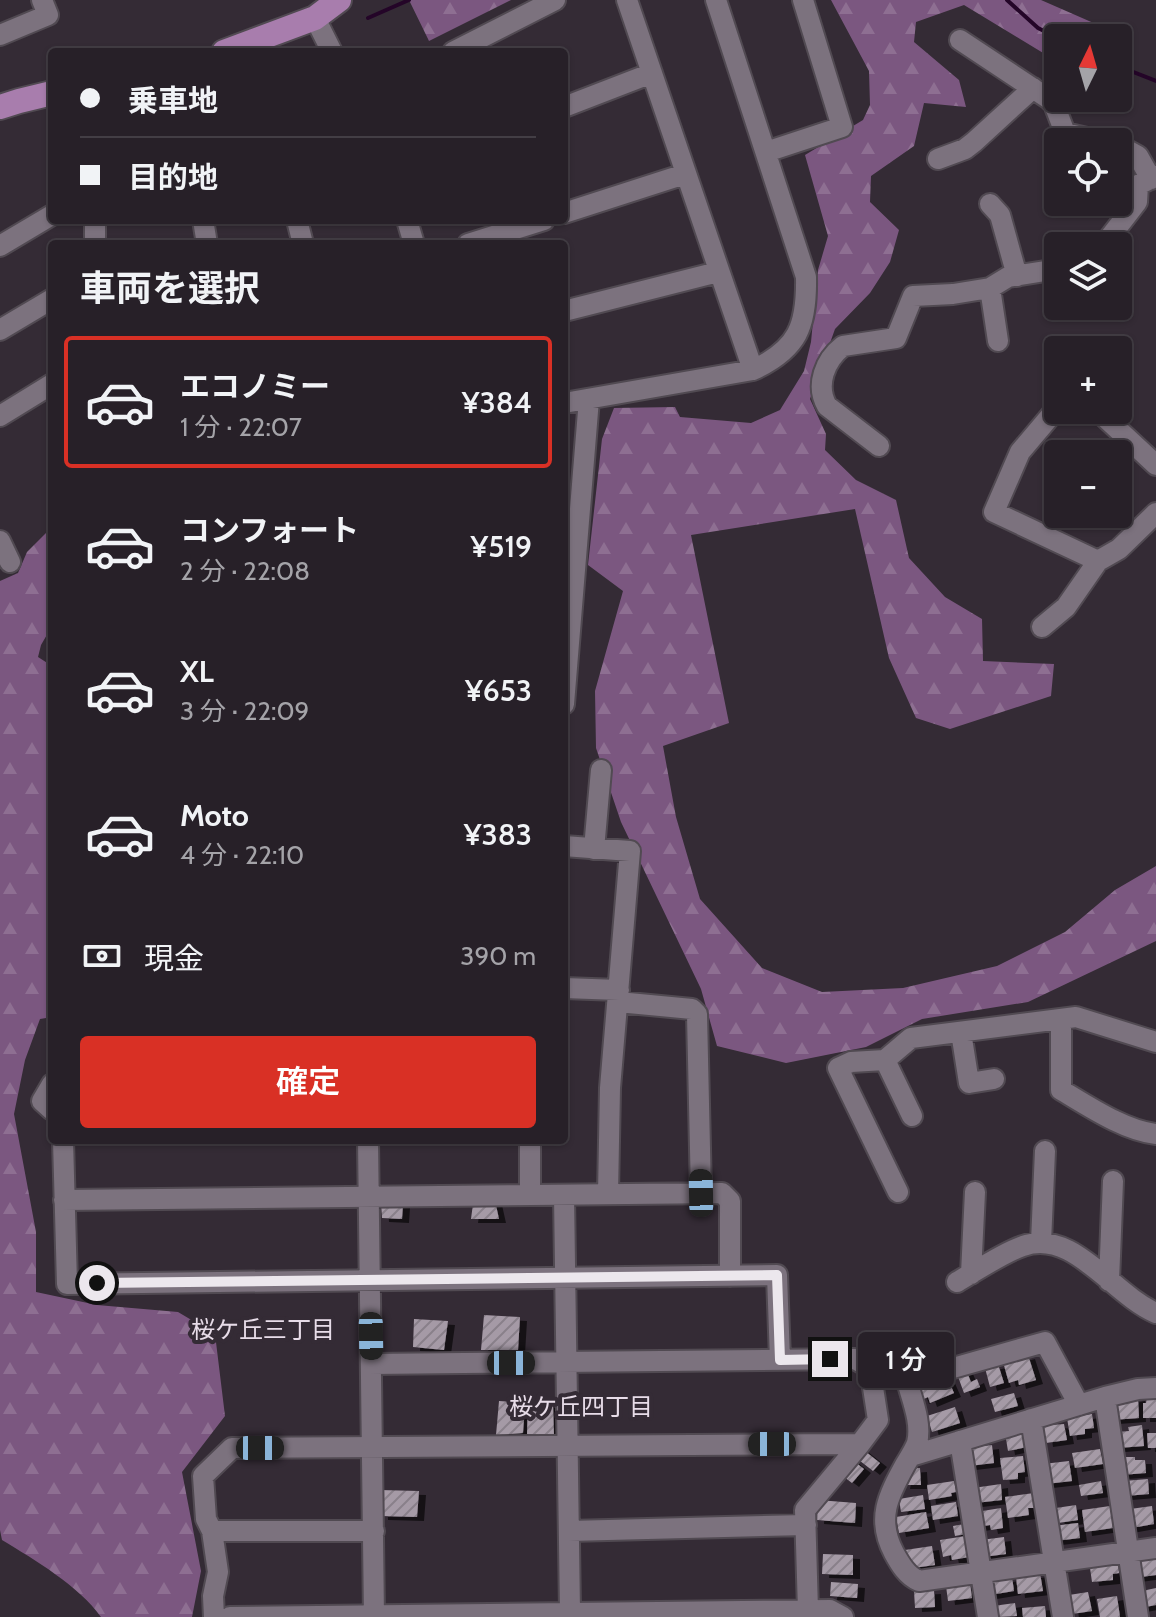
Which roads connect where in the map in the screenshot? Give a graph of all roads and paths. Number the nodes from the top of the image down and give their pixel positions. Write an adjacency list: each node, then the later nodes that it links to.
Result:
1 (42, 0): 8 (street)
2 (339, 0): 7 (main road)
3 (555, 0): 12 (street)
4 (627, 0): 13 (street)
5 (803, 0): 19 (street)
6 (719, 1): 19 (street)
7 (315, 18): 10 (main road); 11 (street)
8 (0, 35)
9 (960, 40): 14 (street)
10 (235, 48)
11 (330, 48)
12 (461, 48)
13 (652, 73): 16 (street); 22 (street)
14 (1033, 88): 18 (street); 21 (street)
15 (48, 94): 17 (main road)
16 (568, 105)
17 (0, 107)
18 (1063, 128)
19 (766, 152): 40 (street)
20 (1132, 153): 23 (street)
21 (938, 159)
22 (685, 174): 25 (street); 33 (street)
23 (1153, 178): 28 (street)
24 (990, 204): 34 (street)
25 (568, 212)
26 (48, 217): 31 (street)
27 (530, 224): 29 (street)
28 (1114, 232)
29 (500, 233): 30 (street)
30 (480, 240)
31 (0, 246)
32 (1044, 271): 34 (street)
33 (718, 272): 37 (street); 40 (street)
34 (1017, 276): 35 (street)
35 (990, 288): 39 (street); 47 (street)
36 (48, 301): 38 (street)
37 (568, 310)
38 (0, 330)
39 (998, 341)
40 (753, 370): 42 (street)
41 (48, 391): 44 (street)
42 (589, 399): 43 (street); 53 (street)
43 (568, 402)
44 (0, 416)
45 (1044, 424): 51 (street)
46 (1112, 424): 48 (street)
47 (879, 446)
48 (1156, 465)
49 (1156, 513): 51 (street)
50 (0, 541): 52 (street)
51 (1098, 561): 54 (street)
52 (10, 562)
53 (568, 625)
54 (1042, 627)
55 (601, 770): 57 (street)
56 (568, 846): 57 (street)
57 (594, 849): 59 (street)
58 (568, 989): 59 (street)
59 (618, 996): 74 (street); 75 (street)
60 (1061, 1019): 61 (street); 62 (street); 66 (street)
61 (961, 1032): 63 (street); 64 (street)
62 (1156, 1042)
63 (885, 1060): 65 (street); 72 (street)
64 (994, 1079)
65 (912, 1116)
66 (1156, 1134)
67 (63, 1144): 79 (street)
68 (368, 1144): 78 (street)
69 (530, 1144): 76 (street)
70 (1045, 1151): 80 (street)
71 (1113, 1181): 84 (street)
72 (898, 1192)
73 (975, 1192): 80 (street)
74 (701, 1193): 75 (street); 81 (street)
75 (608, 1194): 77 (street)
76 (530, 1195): 77 (street); 78 (street)
77 (564, 1195): 82 (street)
78 (369, 1197): 79 (street); 83 (street)
79 (64, 1200): 83 (street)
80 (1041, 1242): 84 (street)
81 (730, 1276): 82 (street); 86 (street)
82 (566, 1278): 83 (street); 87 (street)
83 (370, 1280): 88 (street)
84 (1109, 1281): 85 (street)
85 (1156, 1313)
86 (780, 1360): 87 (street); 94 (street)
87 (567, 1362): 88 (street); 95 (street)
88 (371, 1364): 96 (street)
89 (1156, 1388): 90 (street)
90 (1105, 1397): 91 (street); 103 (street)
91 (1079, 1405): 92 (street); 97 (street)
92 (1031, 1419): 93 (street); 104 (street)
93 (960, 1441): 97 (street); 105 (street)
94 (860, 1444): 95 (street); 98 (street)
95 (568, 1446): 96 (street); 101 (street)
96 (372, 1447): 99 (street); 100 (street)
97 (911, 1456): 105 (street)
98 (806, 1525): 101 (street); 106 (street)
99 (212, 1531): 100 (street); 110 (street)
100 (374, 1531): 109 (street)
101 (569, 1531): 107 (street)
102 (1156, 1548): 103 (street)
103 (1128, 1552): 104 (street); 115 (street)
104 (1054, 1562): 105 (street); 114 (street)
105 (981, 1572): 113 (street)
106 (808, 1610): 108 (street); 112 (street)
107 (570, 1612): 108 (street); 109 (street)
108 (660, 1614)
109 (374, 1616): 111 (street)
110 (214, 1617)
111 (230, 1617)
112 (843, 1617)
113 (988, 1617)
114 (1063, 1617)
115 (1138, 1617)

